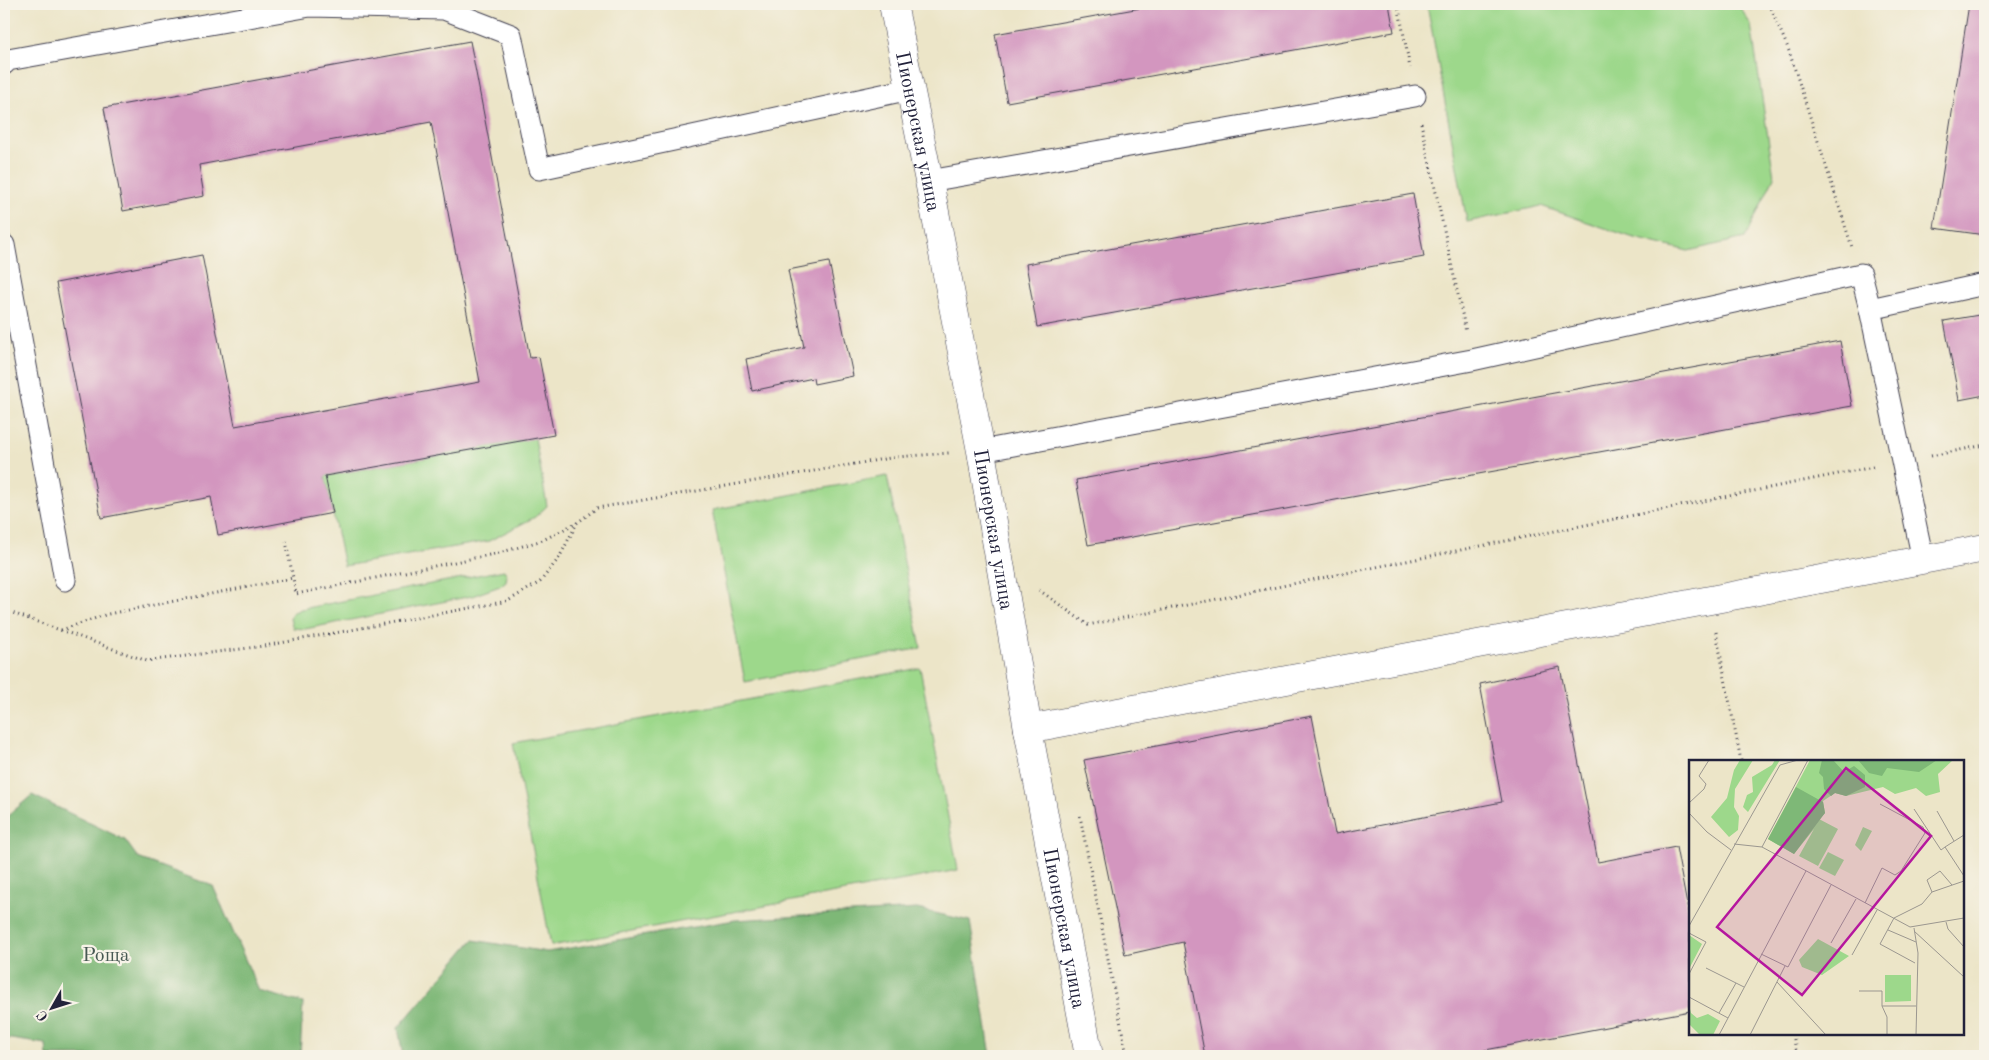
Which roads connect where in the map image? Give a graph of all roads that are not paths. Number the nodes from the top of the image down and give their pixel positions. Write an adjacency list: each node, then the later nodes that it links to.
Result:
1 (893, 4): 3 (street, Пионерская улица)
2 (4, 64): 3 (lane)
3 (910, 89): 5 (street, Пионерская улица)
4 (1415, 96): 5 (lane)
5 (930, 181): 9 (street, Пионерская улица)
6 (4, 245): 12 (lane)
7 (1985, 284): 8 (lane)
8 (1870, 310): 9 (lane); 11 (lane)
9 (981, 451): 13 (street, Пионерская улица)
10 (1985, 548): 11 (street)
11 (1923, 560): 13 (street)
12 (66, 580)
13 (1028, 729): 14 (street, Пионерская улица)
14 (1089, 1056)

